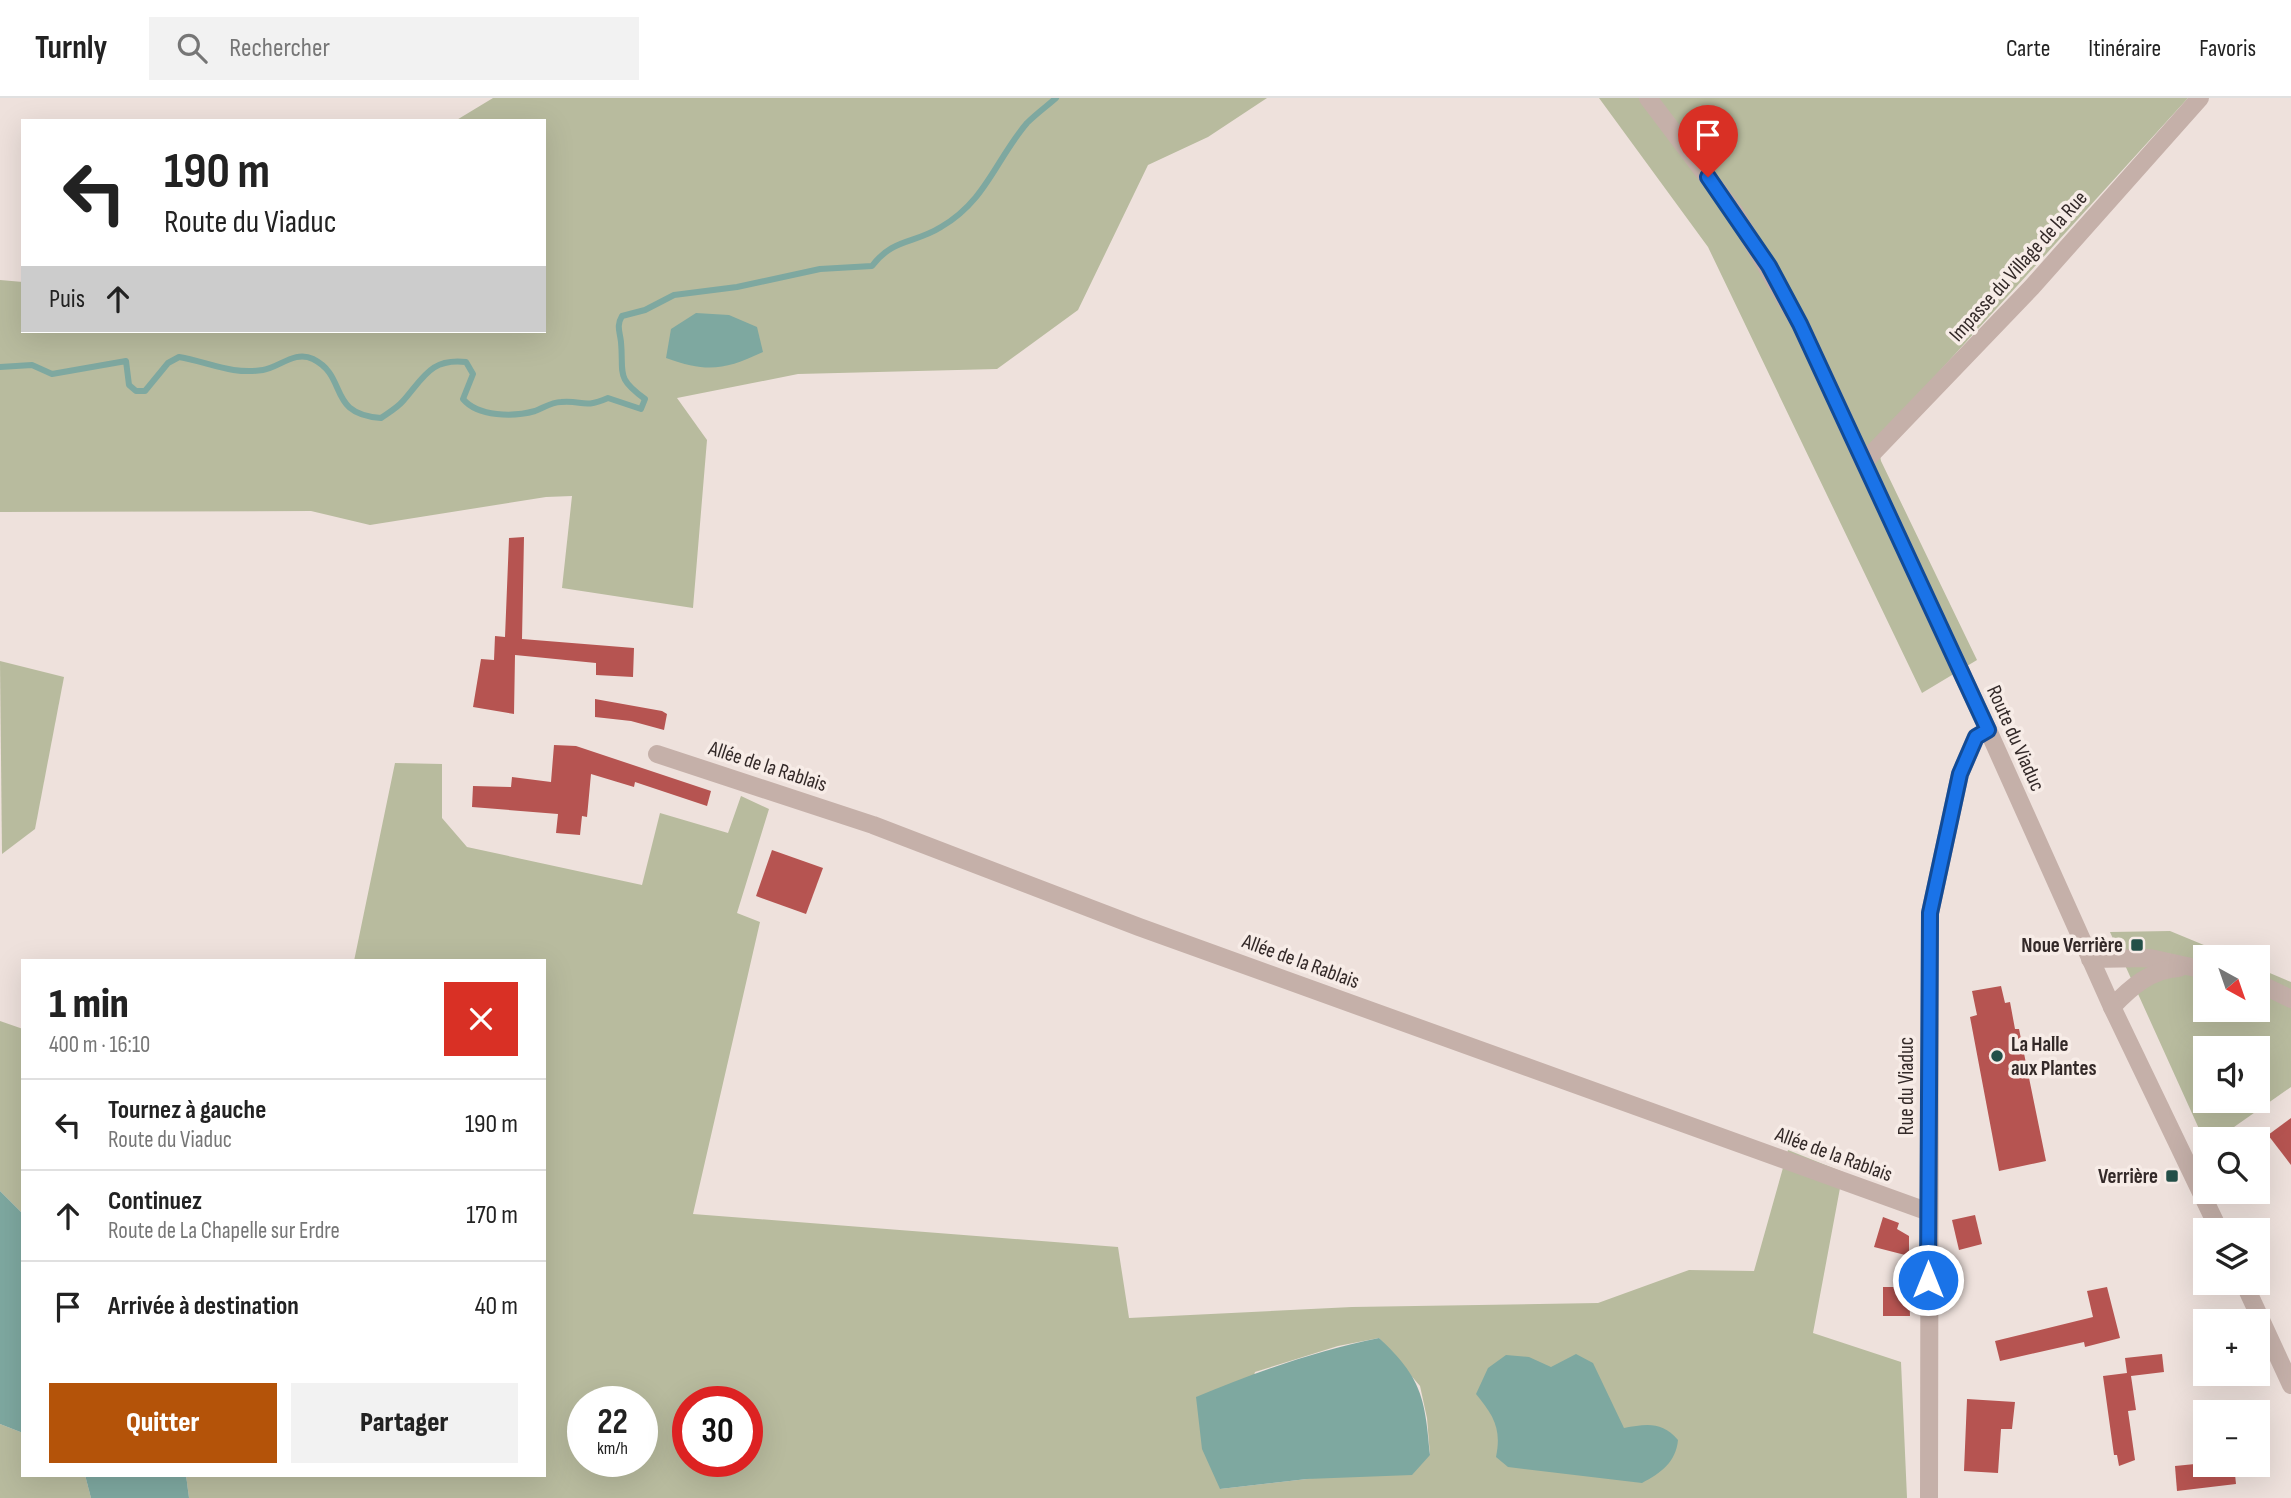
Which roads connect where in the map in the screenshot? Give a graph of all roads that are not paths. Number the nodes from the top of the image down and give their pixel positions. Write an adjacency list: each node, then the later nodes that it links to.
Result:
1 (1648, 98): 3 (street, Route du Viaduc)
2 (2200, 98): 3 (street, Impasse du Village de la Rue)
3 (1866, 461): 4 (street, Route du Viaduc)
4 (1988, 730): 6 (street, Route du Viaduc); 12 (street, Rue du Viaduc)
5 (657, 754): 12 (street, Allée de la Rablais)
6 (2090, 959): 7 (street); 11 (street, Route du Viaduc)
7 (2193, 968)
8 (2193, 969): 11 (street)
9 (2270, 989): 10 (street)
10 (2291, 999)
11 (2112, 1007): 13 (street, Route du Viaduc)
12 (1928, 1213): 16 (street, Rue du Viaduc)
13 (2213, 1218)
14 (2250, 1295): 15 (street)
15 (2291, 1385)
16 (1929, 1498)

